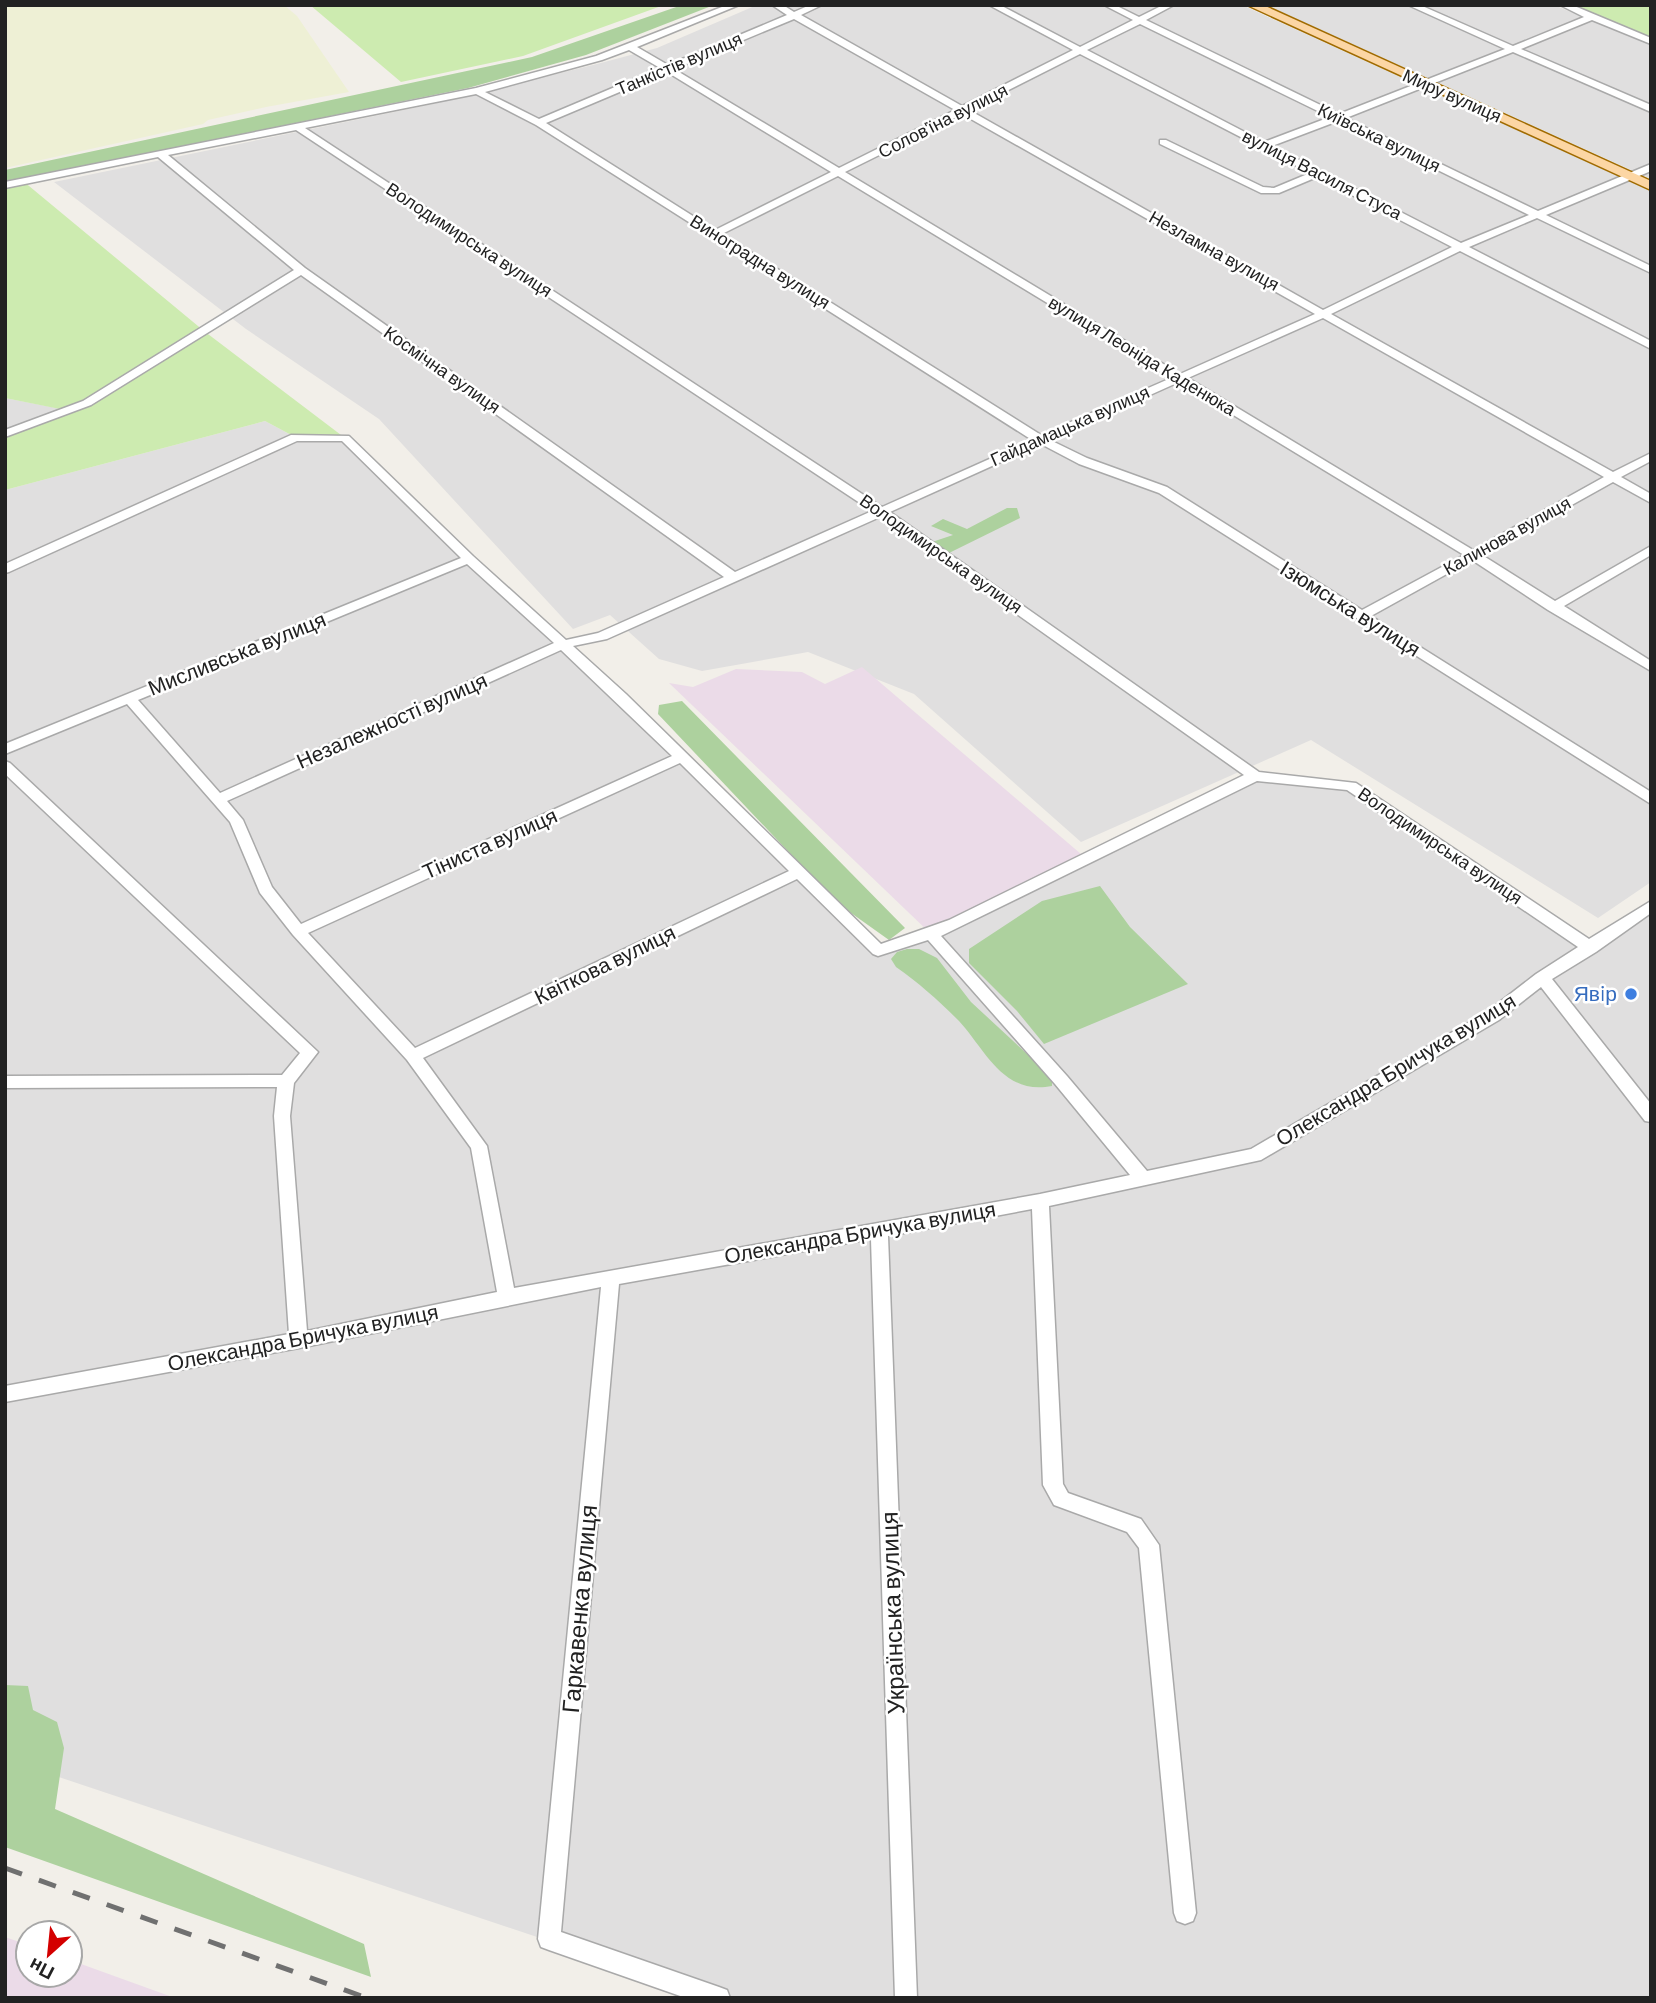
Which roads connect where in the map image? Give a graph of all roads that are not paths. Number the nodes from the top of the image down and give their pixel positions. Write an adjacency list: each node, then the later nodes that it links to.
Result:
1 (735, 5): 14 (street)
2 (776, 5): 10 (street, Незламна вулиця)
3 (818, 5): 10 (street, Танкістів вулиця)
4 (993, 5): 16 (street, вулиця Василя Стуса)
5 (1108, 5): 12 (street, Київська вулиця)
6 (1170, 5): 12 (street, Солов'їна вулиця)
7 (1253, 5): 18 (main road, Миру вулиця)
8 (1412, 5): 15 (street)
9 (1564, 5): 11 (street)
10 (795, 14): 17 (street, Танкістів вулиця); 21 (street, Незламна вулиця)
11 (1591, 17): 13 (street); 15 (street)
12 (1139, 20): 16 (street, Солов'їна вулиця); 22 (street, Київська вулиця)
13 (1651, 41)
14 (631, 47): 17 (street, вулиця Леоніда Каденюка); 19 (street)
15 (1513, 48): 18 (street); 20 (street)
16 (1083, 50): 21 (street, Солов'їна вулиця); 26 (street, вулиця Василя Стуса)
17 (668, 70): 23 (street, Танкістів вулиця); 30 (street, вулиця Леоніда Каденюка)
18 (1427, 85): 22 (street); 31 (main road, Миру вулиця)
19 (477, 91): 23 (street, Виноградна вулиця); 24 (street)
20 (1651, 108)
21 (962, 111): 30 (street, Солов'їна вулиця); 39 (street, Незламна вулиця)
22 (1338, 118): 26 (street); 34 (street, Київська вулиця)
23 (539, 123): 35 (street, Виноградна вулиця)
24 (299, 128): 27 (street); 47 (street, Володимирська вулиця)
25 (1163, 142): 29 (street)
26 (1264, 145): 29 (street, вулиця Василя Стуса)
27 (160, 154): 32 (street); 37 (street, Космічна вулиця)
28 (1651, 167): 31 (street, Гайдамацька вулиця)
29 (1318, 173): 36 (street, вулиця Василя Стуса)
30 (837, 174): 35 (street, Солов'їна вулиця); 41 (street, вулиця Леоніда Каденюка)
31 (1629, 176): 33 (main road, Миру вулиця); 34 (street, Гайдамацька вулиця)
32 (5, 185)
33 (1651, 186)
34 (1536, 215): 36 (street, Гайдамацька вулиця); 38 (street, Київська вулиця)
35 (715, 234): 43 (street, Виноградна вулиця)
36 (1461, 247): 39 (street, Гайдамацька вулиця); 40 (street, вулиця Василя Стуса)
37 (301, 270): 42 (street); 52 (street, Космічна вулиця)
38 (1651, 270)
39 (1325, 313): 41 (street, Гайдамацька вулиця); 45 (street, Незламна вулиця)
40 (1651, 346)
41 (1181, 378): 43 (street, Гайдамацька вулиця); 49 (street, вулиця Леоніда Каденюка)
42 (5, 434)
43 (1040, 439): 47 (street, Гайдамацька вулиця); 54 (street, Ізюмська вулиця)
44 (1651, 456): 45 (street, Калинова вулиця)
45 (1612, 477): 46 (street, Незламна вулиця); 49 (street, Калинова вулиця)
46 (1651, 499)
47 (880, 511): 52 (street, Гайдамацька вулиця); 61 (street, Володимирська вулиця)
48 (1651, 550): 53 (street)
49 (1472, 555): 53 (street, вулиця Леоніда Каденюка); 54 (street, Калинова вулиця)
50 (468, 559): 51 (street); 55 (street); 57 (street, Мисливська вулиця)
51 (5, 569)
52 (732, 576): 55 (street, Гайдамацька вулиця)
53 (1553, 607): 56 (street, вулиця Леоніда Каденюка)
54 (1362, 616): 63 (street, Ізюмська вулиця)
55 (564, 644): 59 (street); 62 (street, Незалежності вулиця)
56 (1651, 667)
57 (129, 698): 58 (street, Мисливська вулиця); 62 (street)
58 (5, 749)
59 (682, 757): 64 (street); 66 (street, Тіниста вулиця)
60 (5, 766): 71 (street)
61 (1255, 776): 67 (street); 68 (street, Володимирська вулиця)
62 (219, 799): 66 (street)
63 (1651, 799)
64 (798, 873): 67 (street); 70 (street, Квіткова вулиця)
65 (1651, 906): 68 (street, Олександра Бричука вулиця)
66 (298, 932): 70 (street)
67 (931, 934): 74 (street)
68 (1591, 948): 69 (street, Олександра Бричука вулиця)
69 (1542, 978): 73 (street); 74 (street, Олександра Бричука вулиця)
70 (413, 1056): 78 (street)
71 (285, 1081): 72 (street); 79 (street)
72 (5, 1082)
73 (1651, 1116)
74 (1144, 1179): 75 (street, Олександра Бричука вулиця)
75 (1040, 1201): 76 (street, Олександра Бричука вулиця); 81 (street)
76 (879, 1229): 77 (street, Олександра Бричука вулиця); 83 (street, Українська вулиця)
77 (611, 1279): 78 (street, Олександра Бричука вулиця); 82 (street, Гаркавенка вулиця)
78 (507, 1297): 79 (street, Олександра Бричука вулиця)
79 (299, 1340): 80 (street, Олександра Бричука вулиця)
80 (5, 1394)
81 (1185, 1913)
82 (719, 1998)
83 (906, 1998)

